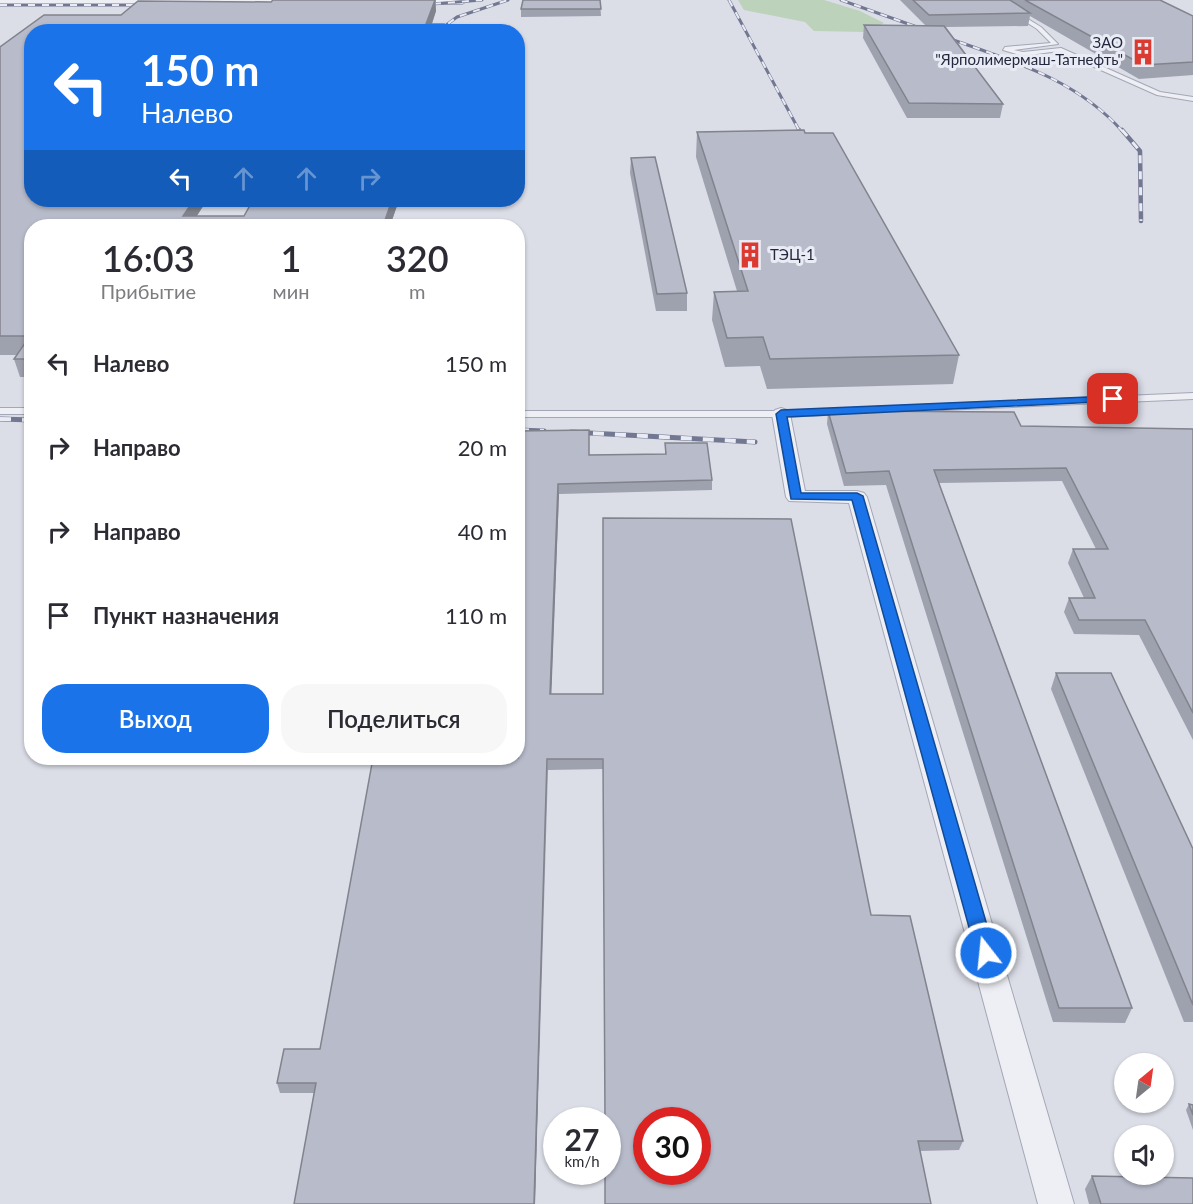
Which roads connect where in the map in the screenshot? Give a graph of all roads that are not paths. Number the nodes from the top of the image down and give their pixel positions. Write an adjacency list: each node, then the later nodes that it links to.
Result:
1 (994, 0): 6 (lane)
2 (0, 1): 3 (street)
3 (308, 1)
4 (391, 1): 5 (street)
5 (462, 1)
6 (1193, 99)
7 (1193, 396): 11 (lane)
8 (0, 411): 9 (lane)
9 (24, 411)
10 (525, 414): 11 (lane)
11 (781, 414): 12 (street)
12 (1056, 1204)

